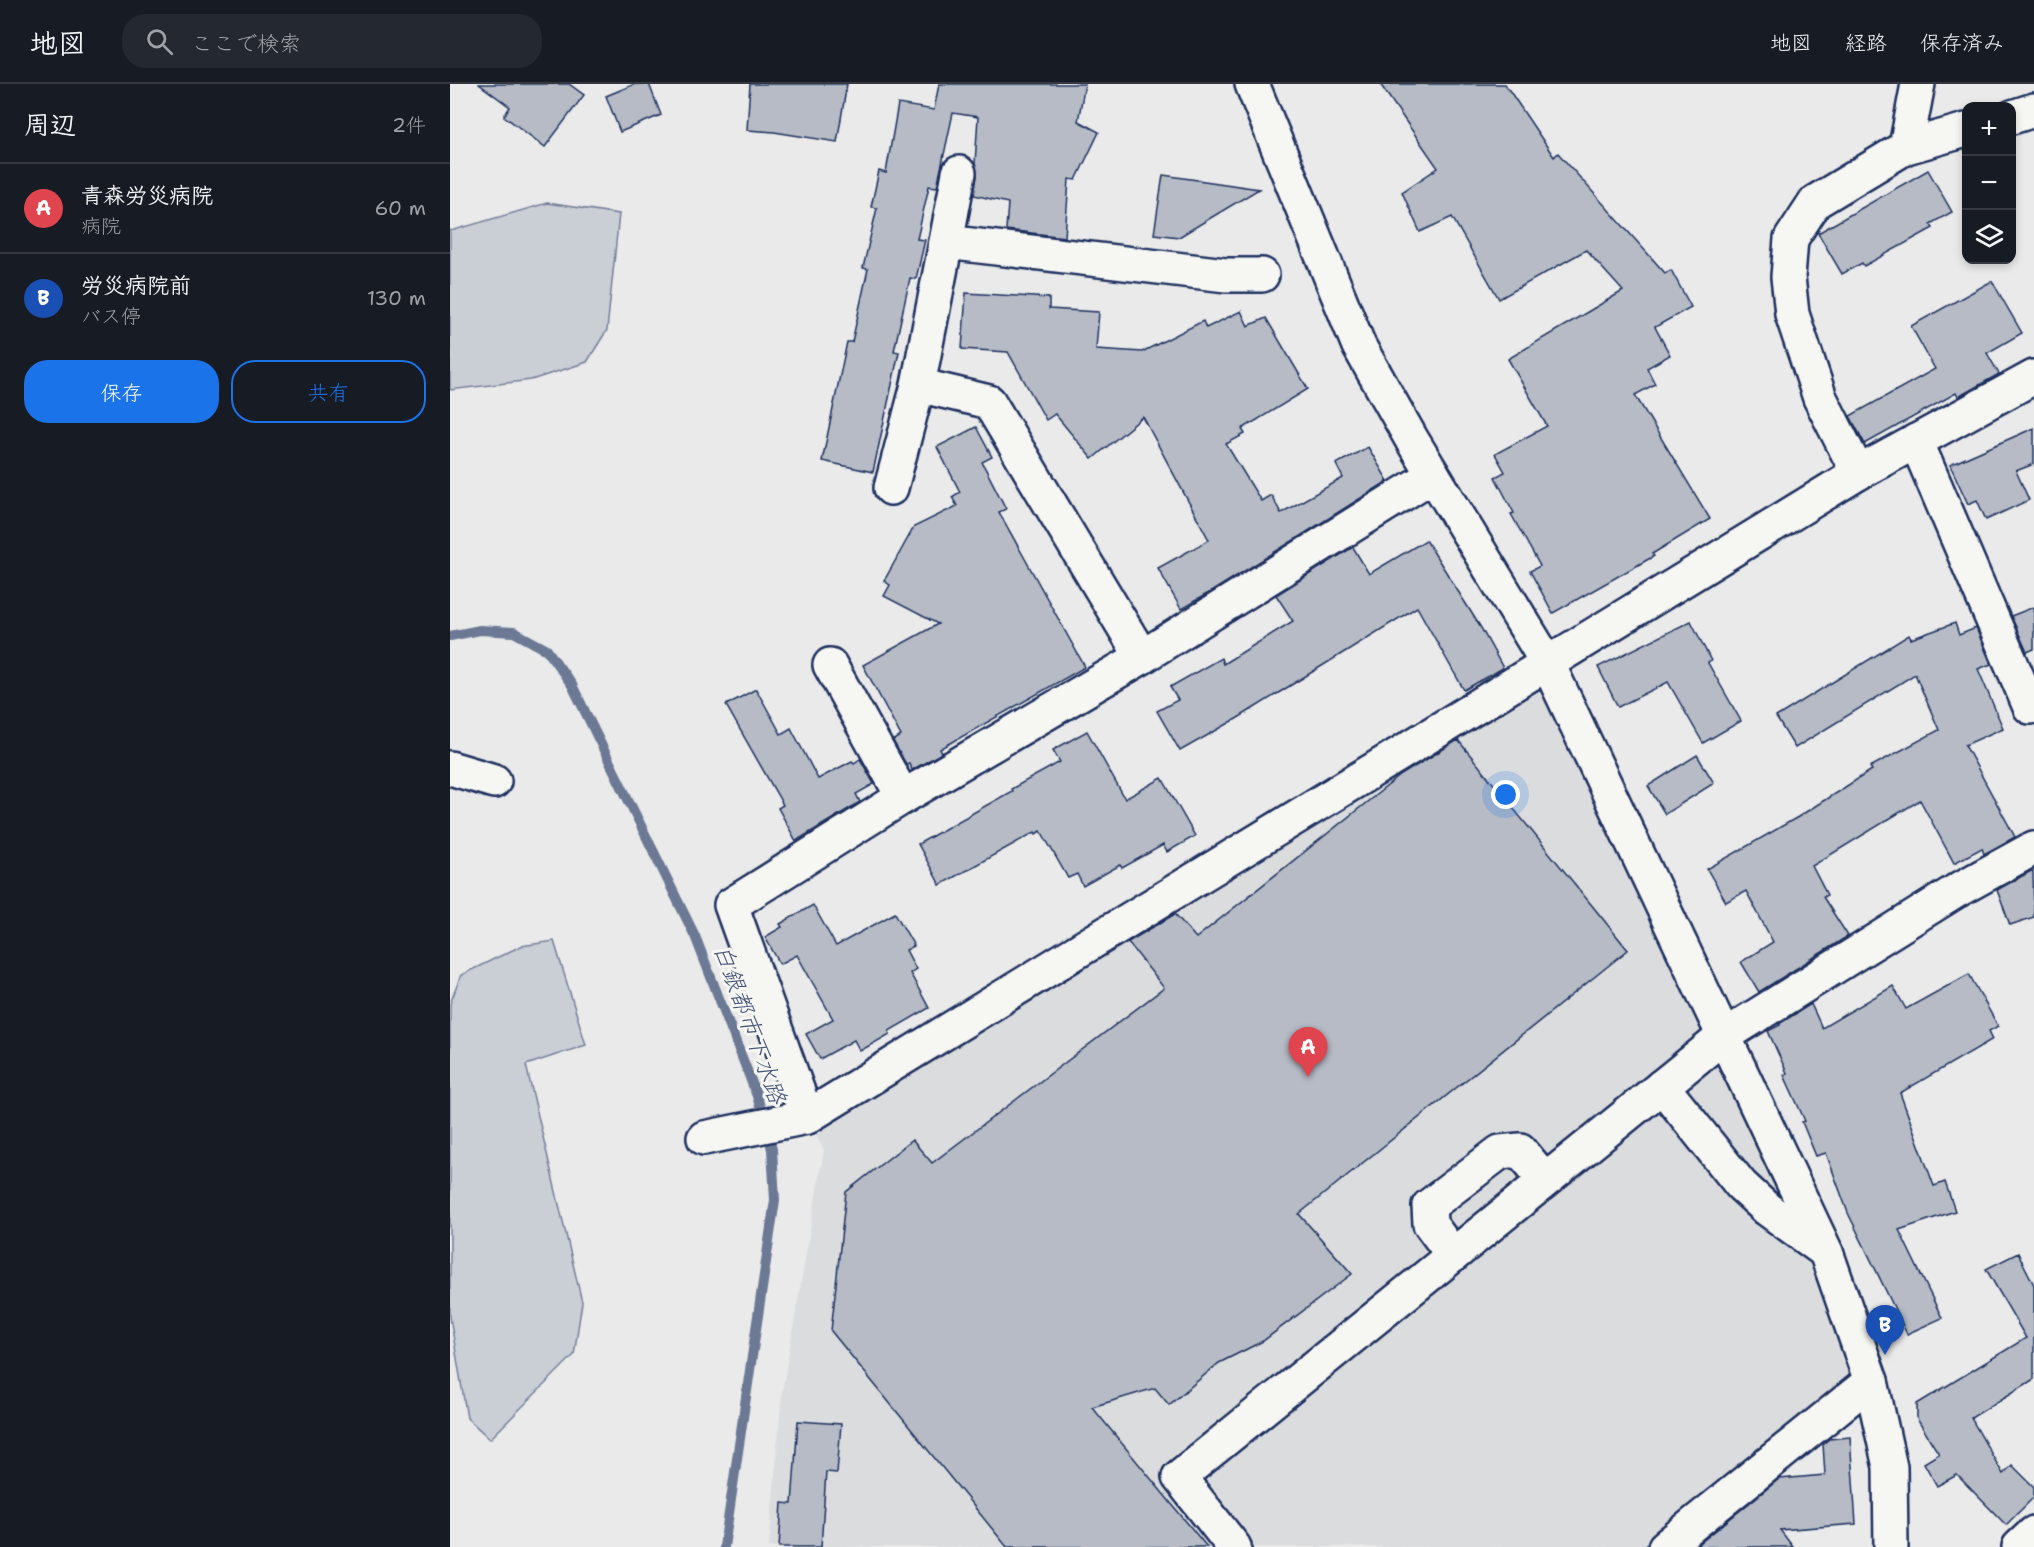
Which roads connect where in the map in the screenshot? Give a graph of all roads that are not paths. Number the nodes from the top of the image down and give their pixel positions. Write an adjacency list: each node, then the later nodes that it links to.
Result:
1 (1252, 84): 14 (street)
2 (1918, 84): 6 (street)
3 (2034, 110): 4 (street)
4 (2016, 116)
5 (1962, 130): 6 (street)
6 (1906, 147): 13 (street)
7 (959, 173): 8 (street)
8 (946, 242): 9 (street); 11 (street)
9 (1262, 275)
10 (2034, 377): 12 (street)
11 (918, 385): 15 (street); 16 (street)
12 (1916, 441): 13 (street); 19 (street)
13 (1858, 473): 17 (street)
14 (1433, 475): 16 (street); 17 (street)
15 (891, 488)
16 (1142, 657): 22 (street)
17 (1548, 664): 24 (street); 26 (street)
18 (830, 665): 22 (street)
19 (2030, 707)
20 (450, 768): 21 (street)
21 (495, 781)
22 (903, 797): 26 (street)
23 (2034, 848): 24 (street)
24 (1724, 1036): 25 (street); 29 (street)
25 (1662, 1086): 28 (street); 29 (street)
26 (807, 1117): 27 (street)
27 (704, 1138)
28 (1545, 1180): 30 (street); 30 (street)
29 (1826, 1252): 31 (street)
30 (1453, 1255): 33 (street)
31 (1871, 1381): 34 (street); 35 (street)
32 (2034, 1533): 36 (street)
33 (1234, 1547)
34 (1665, 1547)
35 (1891, 1547)
36 (2019, 1547)

